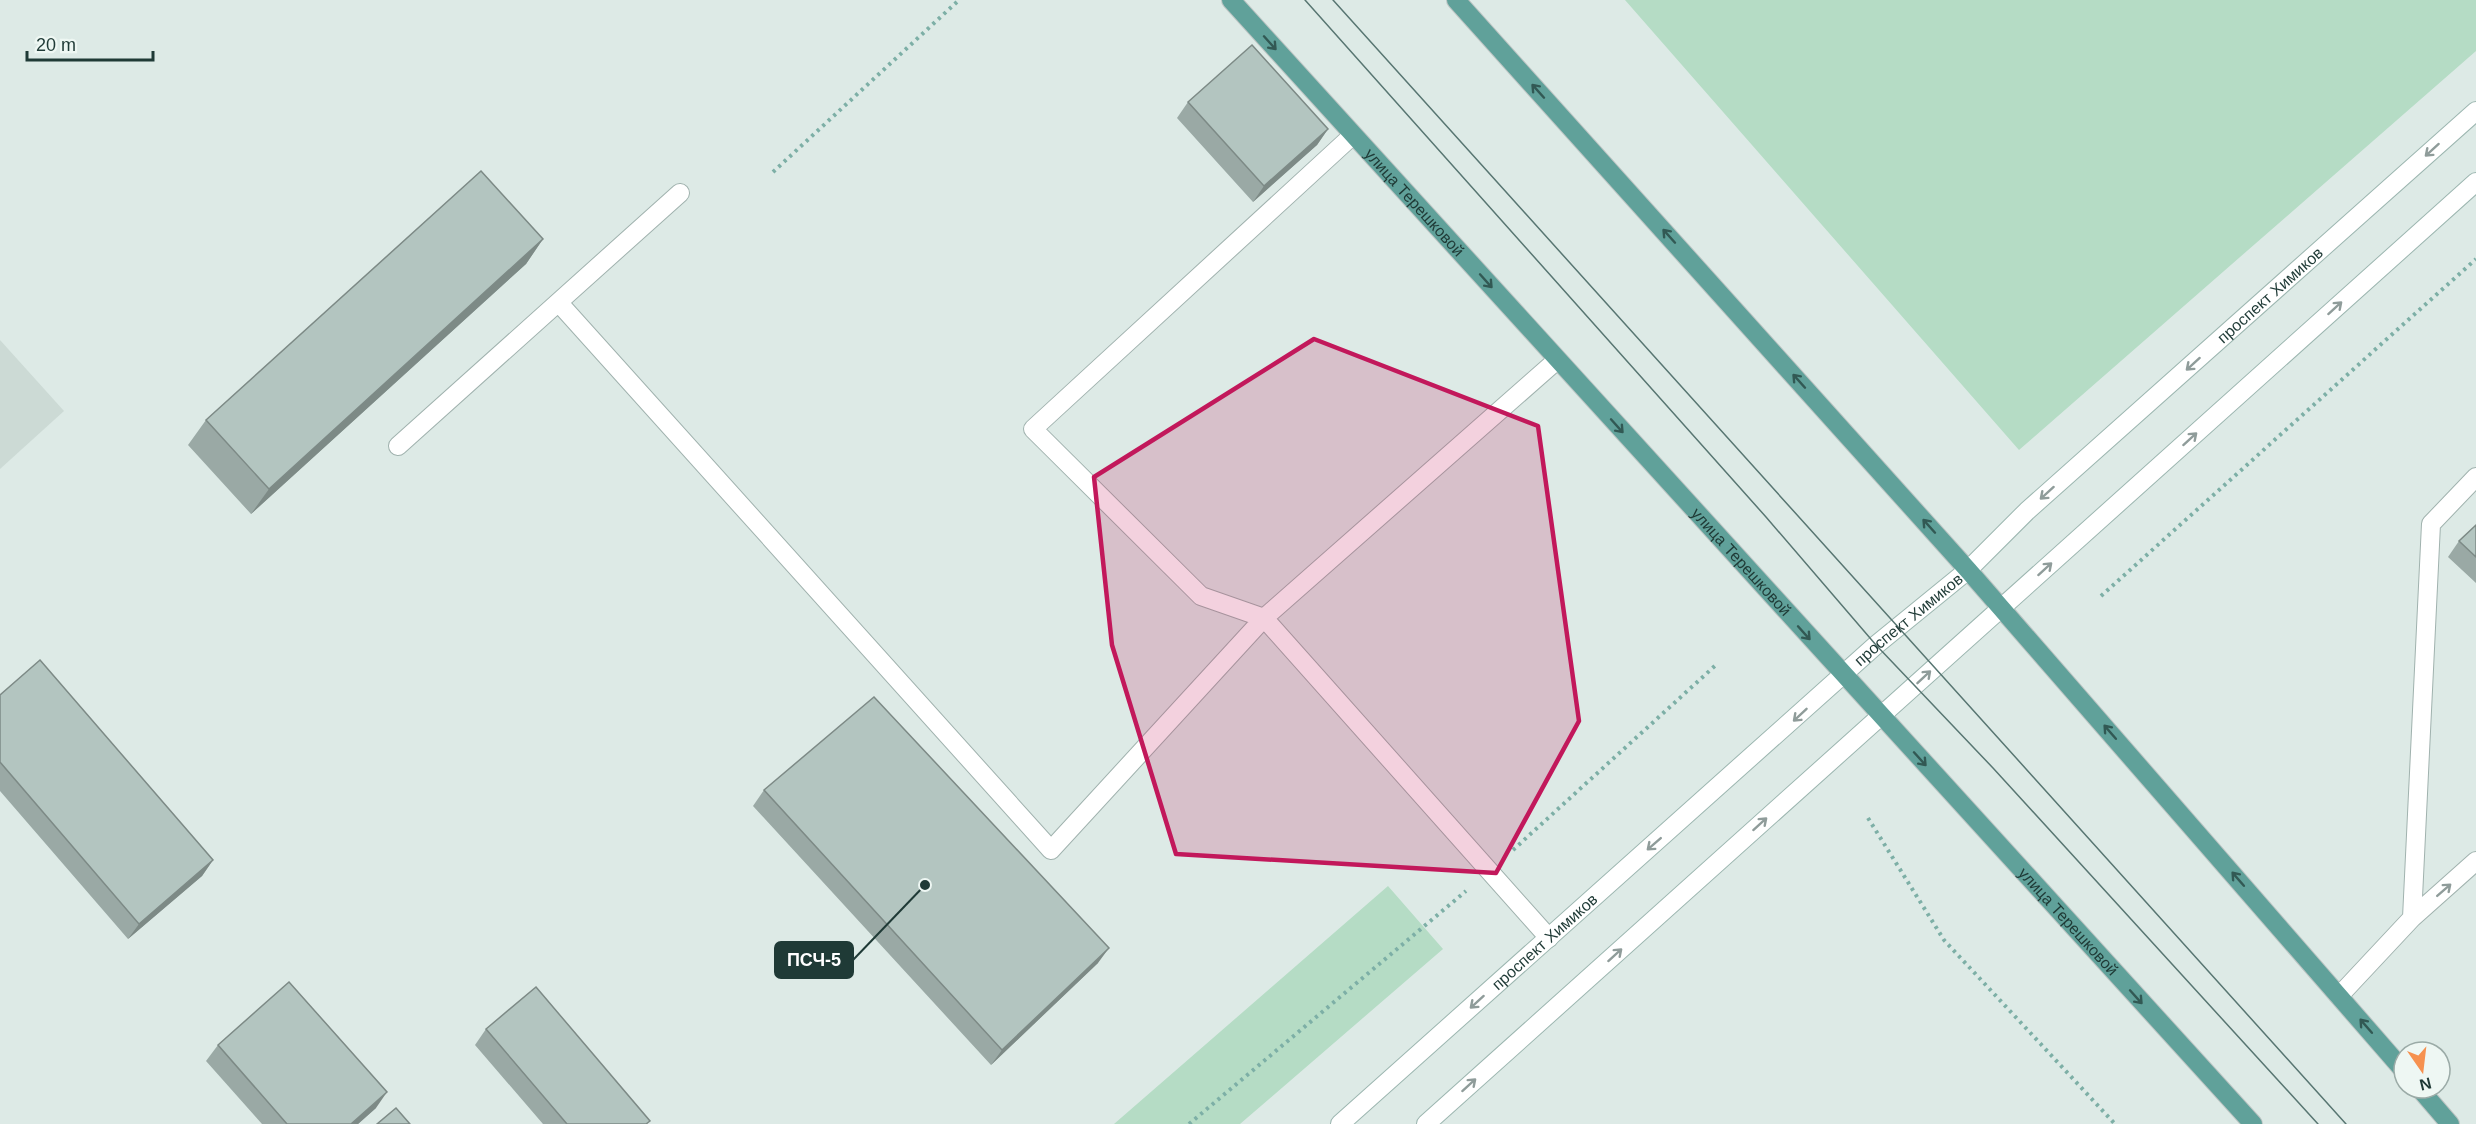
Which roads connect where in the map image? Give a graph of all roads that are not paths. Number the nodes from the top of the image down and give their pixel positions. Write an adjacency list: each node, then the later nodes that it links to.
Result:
1 (1231, 0): 4 (main road, улица Терешковой, one-way to 4)
2 (1456, 0): 11 (main road, one-way to 2)
3 (2476, 111): 11 (main road, проспект Химиков, one-way to 11)
4 (1353, 135): 8 (main road, улица Терешковой, one-way to 8); 13 (main road)
5 (2476, 182): 12 (main road, one-way to 5)
6 (680, 193): 7 (main road)
7 (559, 303): 9 (main road); 13 (main road)
8 (1557, 360): 13 (main road); 14 (main road, улица Терешковой, one-way to 14)
9 (398, 446)
10 (2476, 477): 17 (main road)
11 (1968, 570): 12 (main road); 14 (main road, проспект Химиков)
12 (2001, 608): 15 (main road, one-way to 12); 19 (main road, one-way to 12)
13 (1264, 618): 18 (main road)
14 (1843, 675): 15 (main road, улица Терешковой); 18 (main road, проспект Химиков, one-way to 18)
15 (1881, 716): 23 (main road, one-way to 15); 24 (main road, улица Терешковой, one-way to 24)
16 (2476, 861): 17 (main road, one-way to 16)
17 (2412, 918): 19 (main road)
18 (1549, 938): 22 (main road, проспект Химиков, one-way to 22)
19 (2339, 996): 20 (main road, one-way to 19)
20 (2392, 1057)
21 (2429, 1100): 25 (main road)
22 (1340, 1124)
23 (1426, 1124)
24 (2253, 1124)
25 (2450, 1124)

